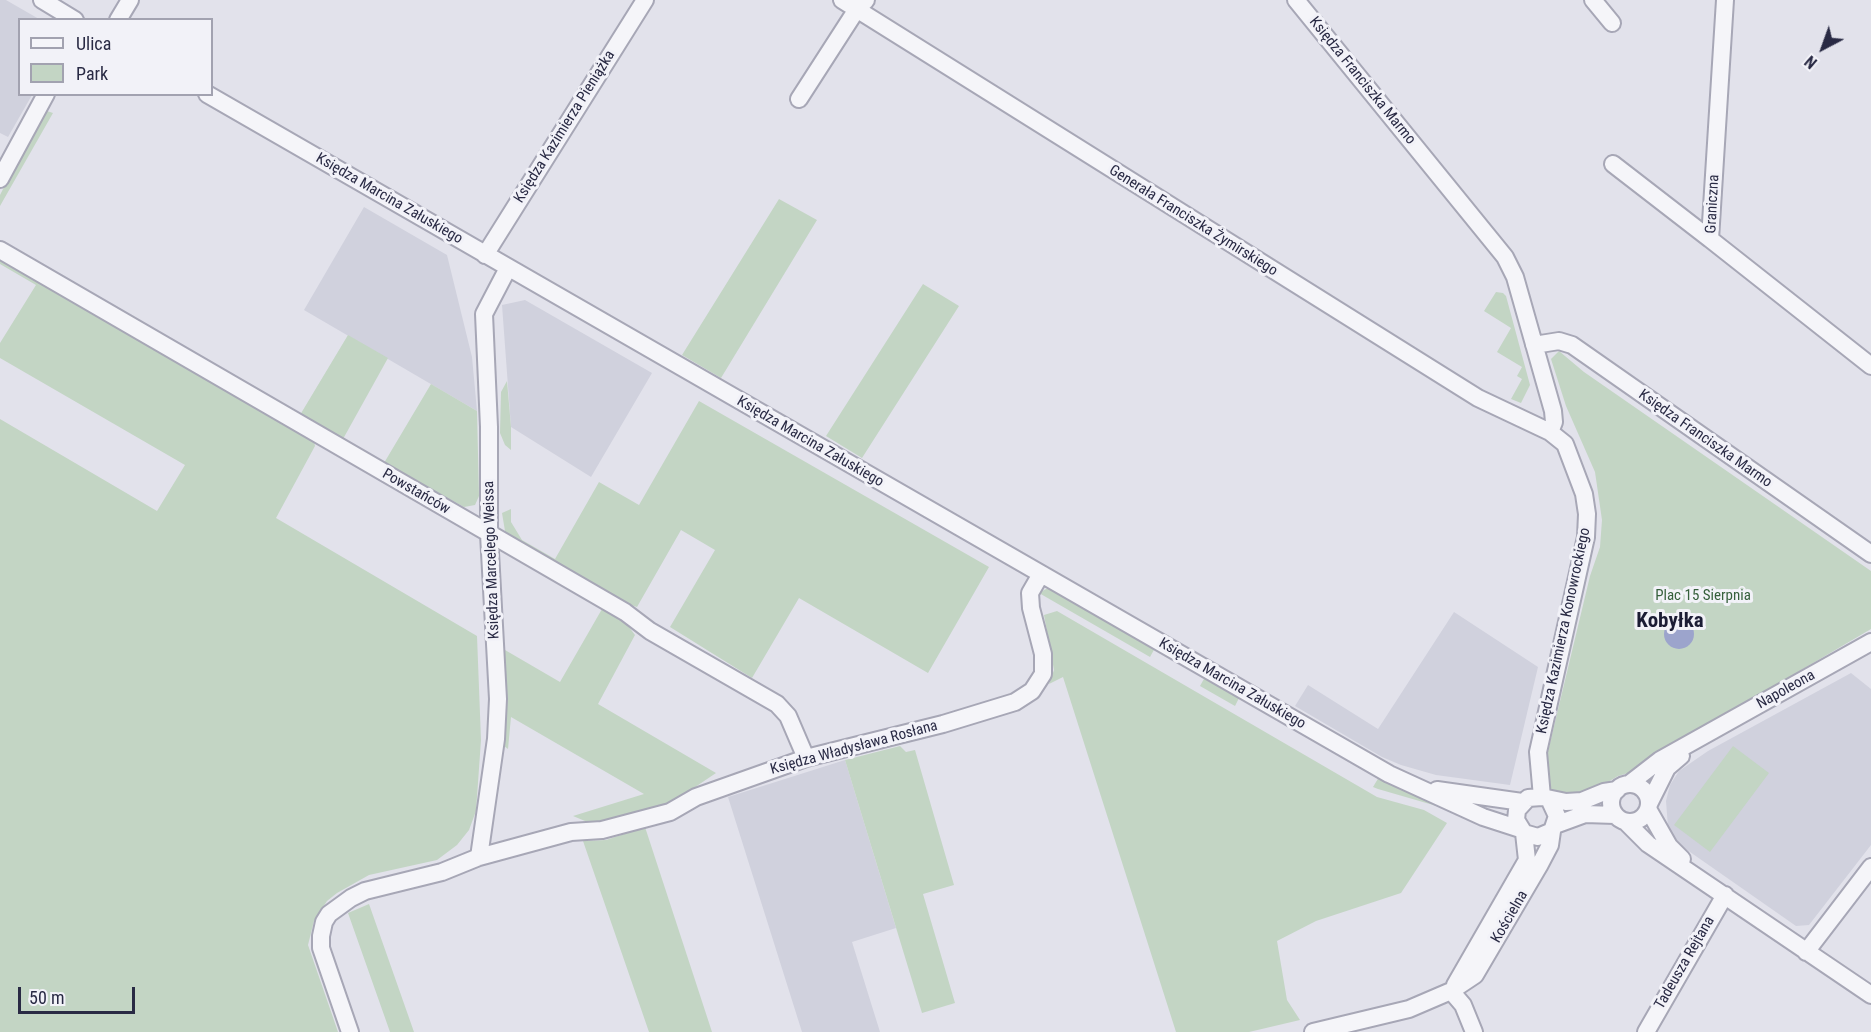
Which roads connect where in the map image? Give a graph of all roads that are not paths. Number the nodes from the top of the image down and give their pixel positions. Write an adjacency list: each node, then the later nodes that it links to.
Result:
1 (42, 0): 8 (street)
2 (130, 0): 9 (street)
3 (645, 0): 18 (street, Księdza Kazimierza Pieniążka)
4 (1296, 0): 20 (street, Księdza Franciszka Marmo)
5 (1593, 0): 10 (street)
6 (1725, 0): 16 (street, Graniczna)
7 (855, 3): 13 (street); 22 (street, Generała Franciszka Żymirskiego)
8 (72, 18)
9 (119, 18)
10 (1612, 23)
11 (45, 96): 15 (street)
12 (210, 96): 18 (street, Księdza Marcina Załuskiego)
13 (799, 99)
14 (1613, 164): 16 (street)
15 (0, 179)
16 (1710, 239): 21 (street, Graniczna)
17 (0, 250): 23 (street, Powstańców)
18 (485, 255): 19 (street, Księdza Marcina Załuskiego)
19 (508, 268): 23 (street, Księdza Marcelego Weissa); 25 (street, Księdza Marcina Załuskiego)
20 (1534, 345): 22 (street); 24 (street, Księdza Franciszka Marmo)
21 (1871, 366)
22 (1550, 432): 31 (street, Księdza Kazimierza Konowrockiego)
23 (489, 534): 28 (street, Powstańców); 36 (street, Księdza Marcelego Weissa)
24 (1871, 554)
25 (1041, 574): 28 (street, Księdza Władysława Rosłana); 29 (street, Księdza Marcina Załuskiego)
26 (1871, 642): 27 (street, Napoleona)
27 (1701, 738): 30 (street, Napoleona); 32 (street, Napoleona)
28 (806, 758): 36 (street, Księdza Władysława Rosłana)
29 (1414, 787): 31 (street, Księdza Marcina Załuskiego); 35 (street, Księdza Marcina Załuskiego)
30 (1623, 787): 31 (street, Księdza Marcina Załuskiego); 32 (street); 33 (street)
31 (1535, 799): 34 (street); 35 (street)
32 (1648, 806): 33 (street); 38 (street)
33 (1621, 819): 34 (street); 38 (street)
34 (1553, 828): 35 (street); 41 (street, Kościelna)
35 (1522, 831): 41 (street, Kościelna)
36 (480, 857): 43 (street, Księdza Władysława Rosłana)
37 (1871, 867): 40 (street)
38 (1697, 875): 39 (street)
39 (1725, 895): 40 (street); 46 (street, Tadeusza Rejtana)
40 (1806, 952): 42 (street)
41 (1451, 991): 44 (street, Kościelna); 45 (street)
42 (1871, 996)
43 (350, 1032)
44 (1313, 1032)
45 (1474, 1032)
46 (1646, 1032)

